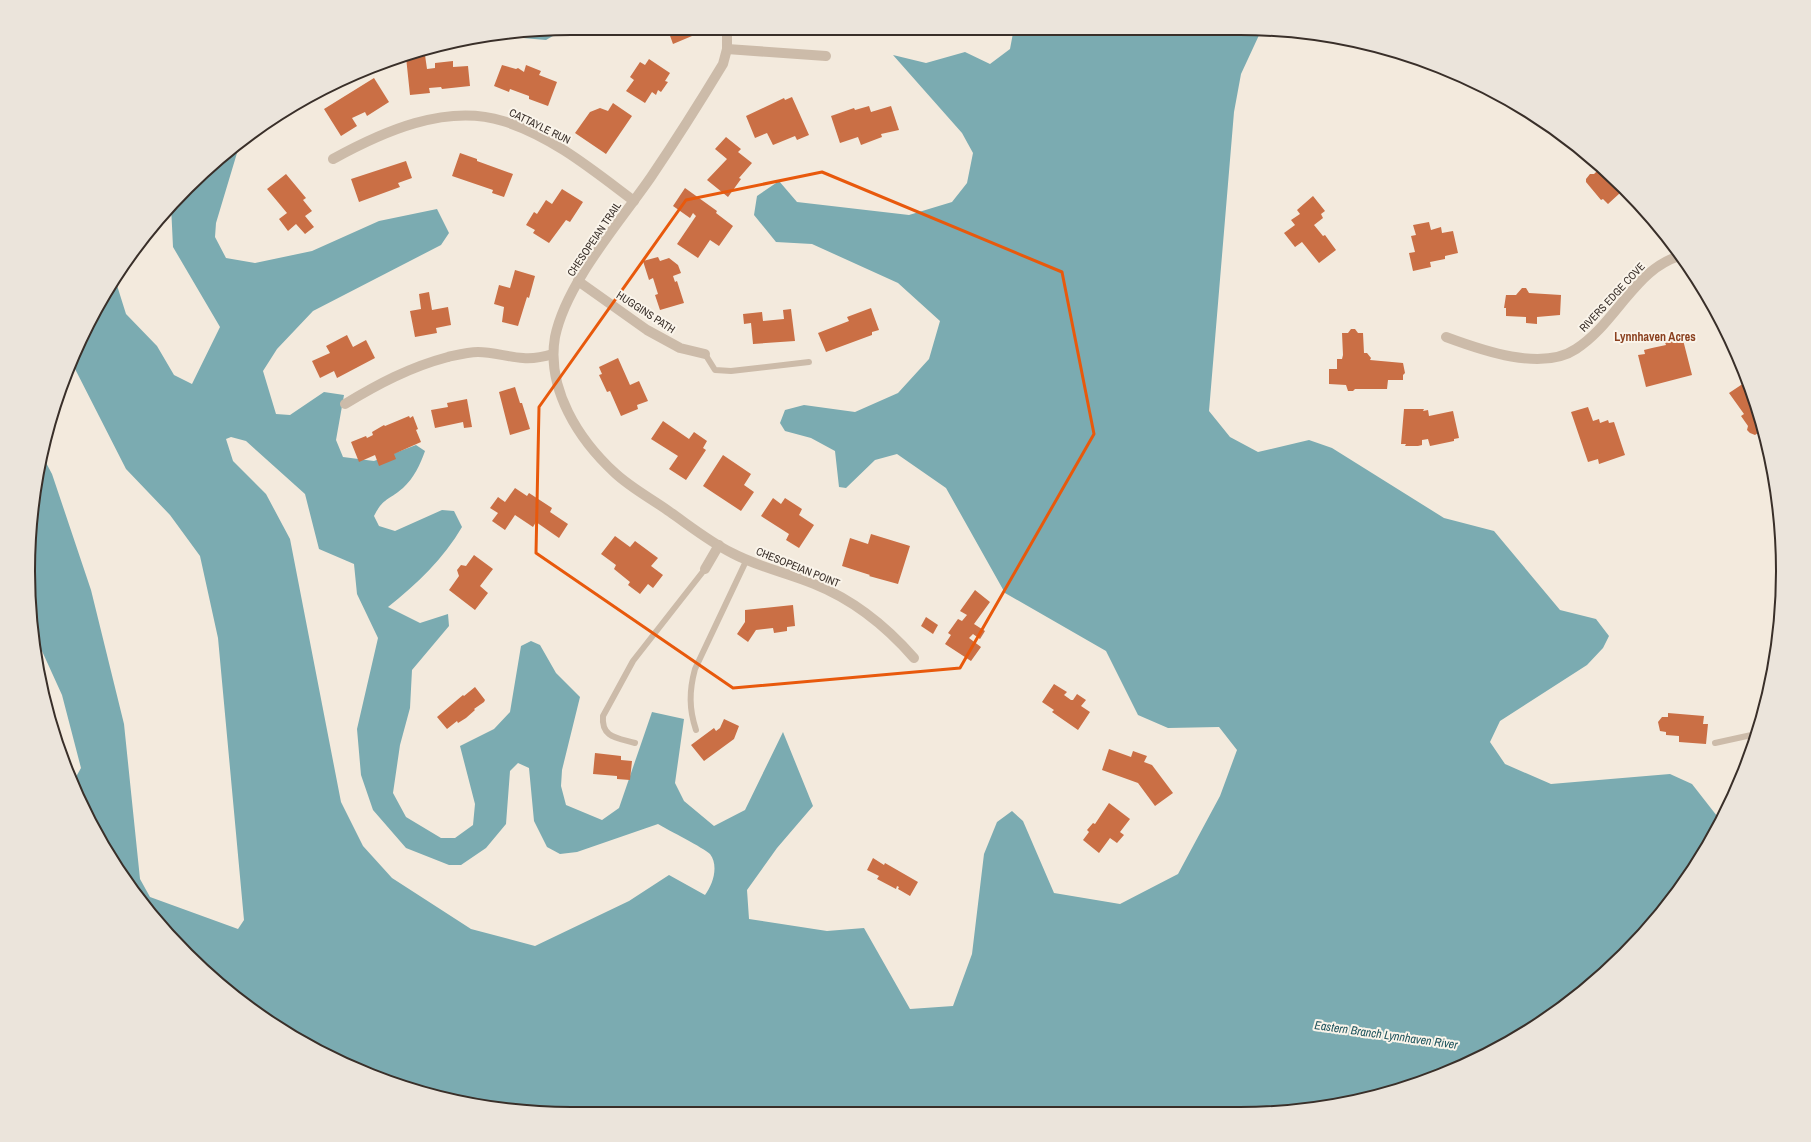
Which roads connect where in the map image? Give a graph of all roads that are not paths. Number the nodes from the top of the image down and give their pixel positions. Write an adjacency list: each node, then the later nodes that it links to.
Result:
1 (727, 35): 2 (street, CHESOPEIAN TRAIL)
2 (727, 49): 3 (street); 5 (street, CHESOPEIAN TRAIL)
3 (826, 56)
4 (333, 159): 5 (street, CATTAYLE RUN)
5 (634, 201): 7 (street, CHESOPEIAN TRAIL)
6 (1674, 257): 8 (street, RIVERS EDGE COVE)
7 (578, 281): 9 (street, CHESOPEIAN TRAIL); 10 (street, HUGGINS PATH)
8 (1446, 337)
9 (553, 354): 12 (street); 13 (street, CHESOPEIAN TRAIL)
10 (705, 354): 11 (lane)
11 (809, 362)
12 (345, 404)
13 (719, 545): 14 (street, CHESOPEIAN TRAIL); 15 (street)
14 (747, 559): 16 (street, CHESOPEIAN POINT); 17 (lane)
15 (705, 569): 19 (lane)
16 (914, 658)
17 (696, 730)
18 (1750, 735): 20 (lane)
19 (635, 743)
20 (1715, 744)

